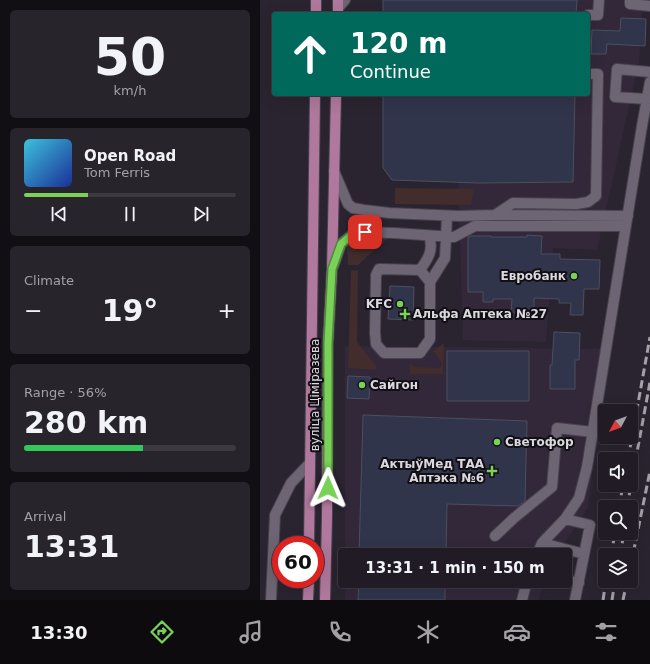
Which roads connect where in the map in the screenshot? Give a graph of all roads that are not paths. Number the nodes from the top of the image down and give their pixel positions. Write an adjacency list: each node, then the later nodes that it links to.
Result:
1 (316, 0): 7 (main road)
2 (345, 0): 6 (lane)
3 (599, 0): 8 (lane)
4 (630, 0): 5 (lane)
5 (650, 6)
6 (338, 7)
7 (316, 12)
8 (590, 15)
9 (650, 72): 14 (lane)
10 (590, 74): 16 (lane)
11 (650, 82): 14 (lane)
12 (315, 96): 25 (main road, вуліца Ціміразева)
13 (336, 96): 15 (main road, вуліца Ціміразева)
14 (647, 99): 18 (lane)
15 (334, 171): 17 (lane); 21 (main road, вуліца Ціміразева)
16 (495, 214): 17 (lane); 18 (lane)
17 (447, 216): 20 (lane)
18 (627, 221): 20 (lane); 24 (lane)
19 (429, 236): 20 (lane); 21 (lane); 22 (lane)
20 (446, 237): 23 (lane)
21 (332, 269): 39 (main road, вуліца Ціміразева)
22 (420, 270): 23 (lane); 23 (lane)
23 (430, 282)
24 (593, 432): 26 (lane); 28 (lane)
25 (310, 463): 27 (main road, вуліца Ціміразева); 37 (lane)
26 (565, 519): 29 (lane); 31 (lane)
27 (309, 536)
28 (495, 536)
29 (542, 543): 30 (lane); 31 (lane)
30 (540, 548)
31 (584, 554): 33 (lane)
32 (572, 582): 33 (lane)
33 (579, 583): 40 (lane)
34 (308, 588): 38 (main road)
35 (526, 588): 36 (lane)
36 (525, 599)
37 (271, 600)
38 (308, 600)
39 (325, 600)
40 (575, 600)

